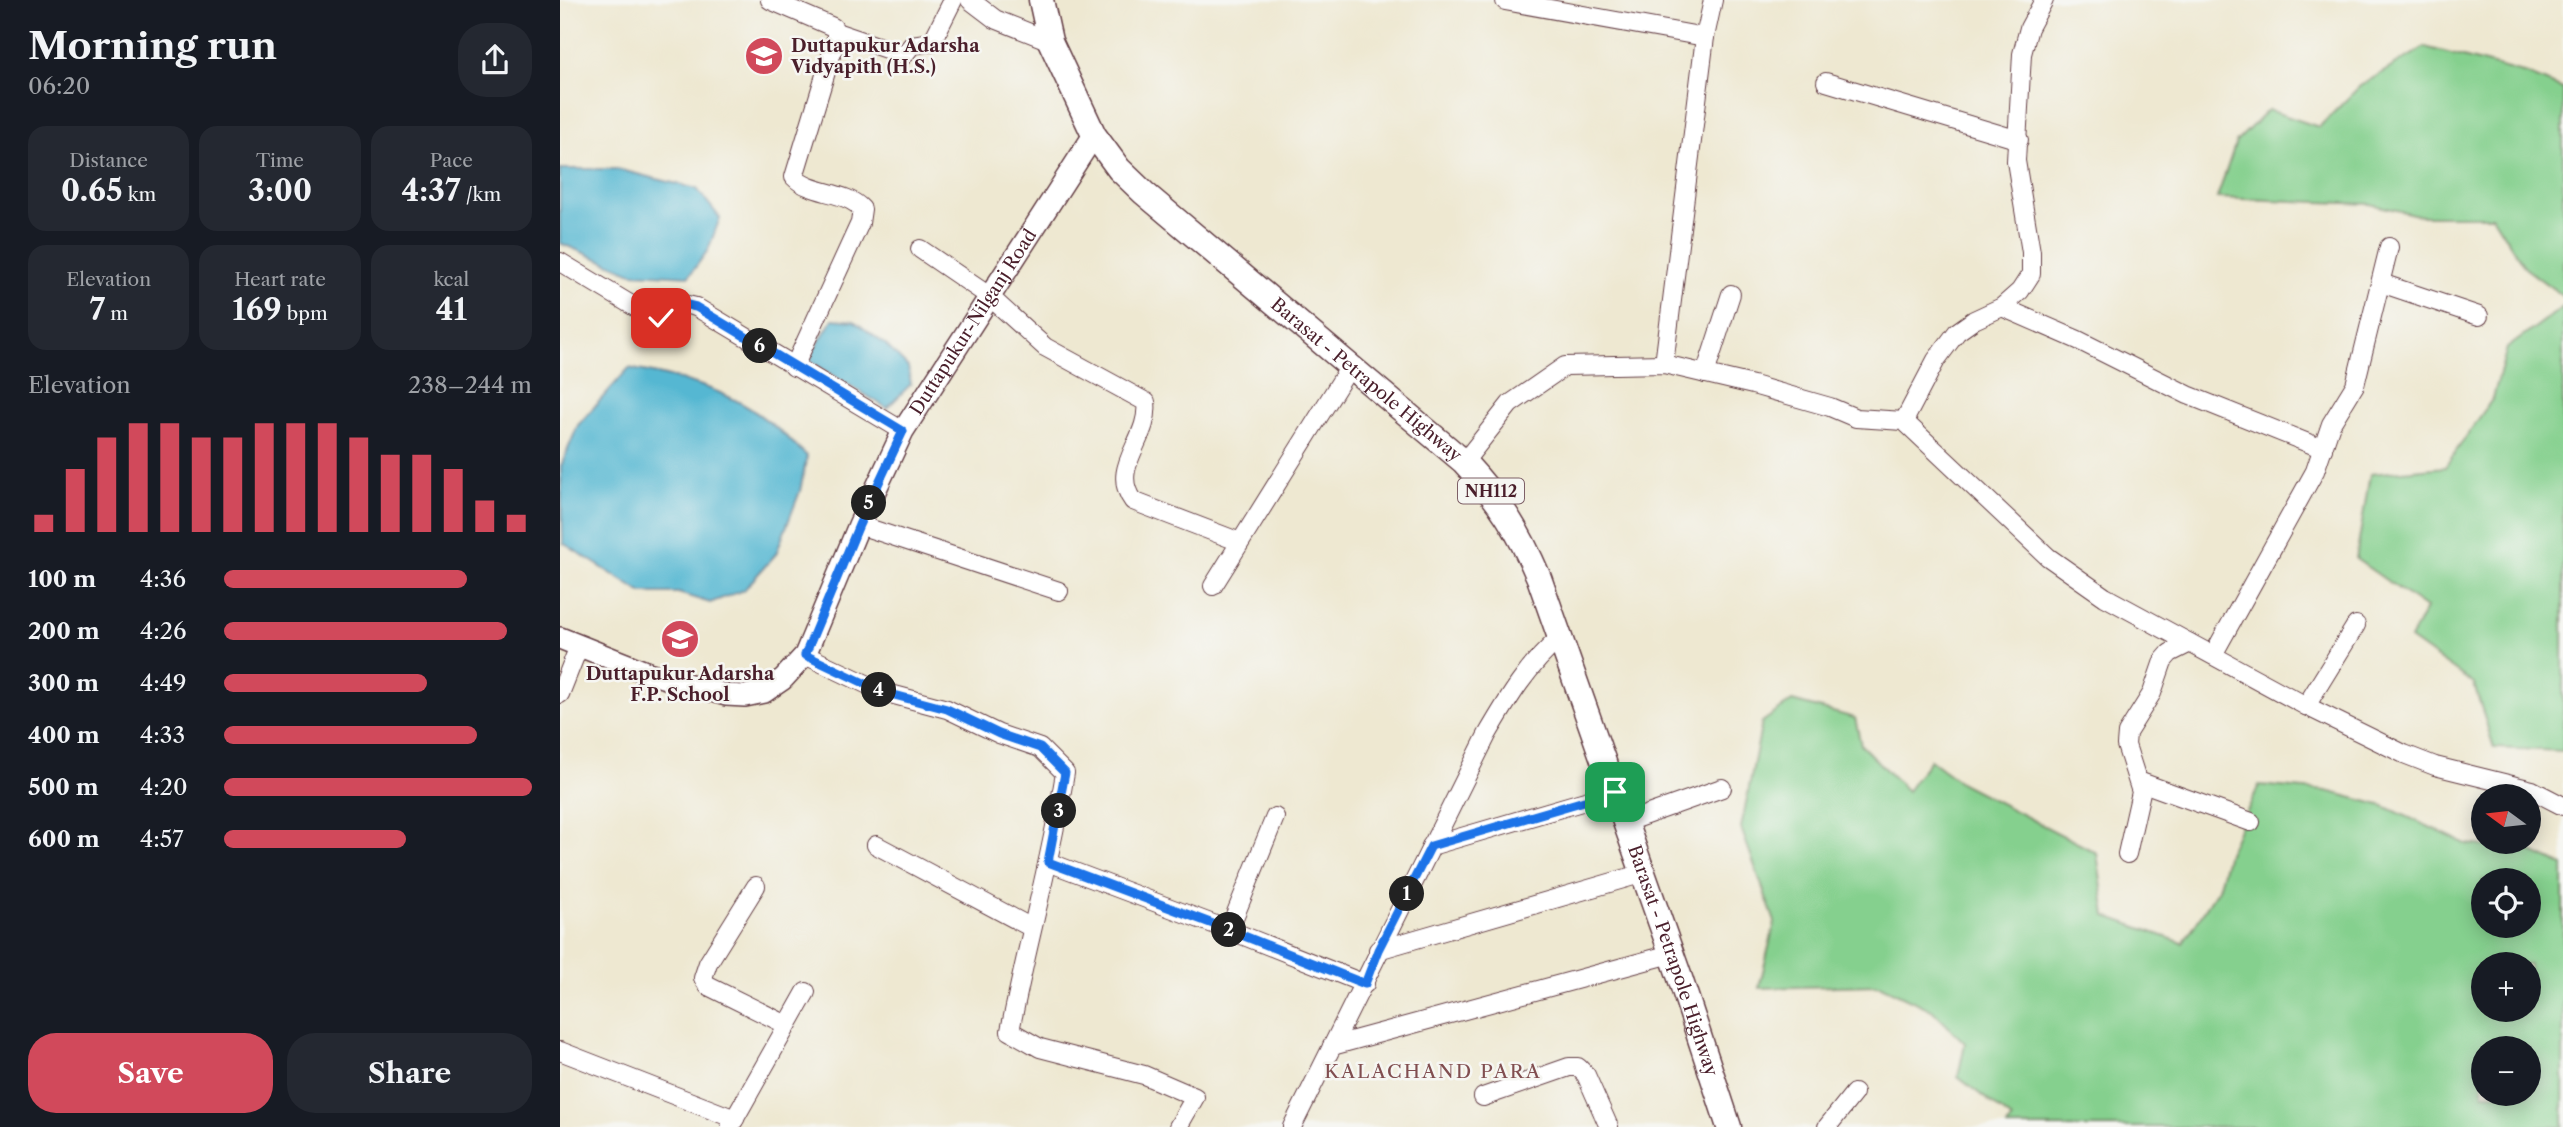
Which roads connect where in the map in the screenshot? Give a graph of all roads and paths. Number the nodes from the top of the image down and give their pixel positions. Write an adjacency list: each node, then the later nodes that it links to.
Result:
1 (770, 0): 8 (street)
2 (954, 0): 8 (street)
3 (970, 0): 10 (street)
4 (1041, 0): 10 (highway, Barasat - Petrapole Highway / NH112)
5 (1713, 0): 9 (street)
6 (2043, 0): 13 (street)
7 (1506, 1): 9 (street)
8 (836, 32): 24 (street)
9 (1705, 37): 22 (street)
10 (1050, 41): 12 (highway, Barasat - Petrapole Highway / NH112)
11 (1826, 82): 13 (street)
12 (1094, 135): 19 (main road, Duttapukur-Nilganj Road); 23 (highway, Barasat - Petrapole Highway / NH112)
13 (2019, 141): 20 (street)
14 (2389, 247): 17 (street)
15 (920, 249): 19 (street)
16 (560, 262): 24 (street)
17 (2381, 283): 21 (street); 28 (street)
18 (1731, 295): 25 (street)
19 (989, 296): 27 (main road, Duttapukur-Nilganj Road); 31 (street)
20 (2001, 307): 26 (street); 28 (street)
21 (2479, 316)
22 (1664, 364): 25 (street); 29 (street)
23 (1351, 365): 29 (highway, Barasat - Petrapole Highway / NH112); 31 (street)
24 (794, 367): 27 (street)
25 (1705, 374): 26 (street)
26 (1904, 421): 37 (street)
27 (903, 431): 30 (main road, Duttapukur-Nilganj Road)
28 (2323, 449): 39 (street)
29 (1464, 462): 35 (highway, Barasat - Petrapole Highway / NH112)
30 (859, 525): 33 (street); 38 (main road, Duttapukur-Nilganj Road)
31 (1240, 542): 32 (street)
32 (1213, 586)
33 (1059, 591)
34 (2356, 625): 41 (street)
35 (1560, 638): 44 (highway, Barasat - Petrapole Highway / NH112); 50 (street)
36 (569, 642): 38 (main road, Duttapukur-Nilganj Road); 40 (street)
37 (2190, 643): 39 (street); 42 (street)
38 (805, 655): 52 (street)
39 (2213, 656): 41 (street)
40 (560, 694)
41 (2306, 706): 45 (street)
42 (2138, 781): 48 (street); 51 (street)
43 (1722, 788): 47 (street)
44 (1615, 792): 47 (highway, Barasat - Petrapole Highway / NH112); 50 (street)
45 (2563, 806)
46 (1275, 817): 56 (street)
47 (1626, 822): 53 (highway, Barasat - Petrapole Highway / NH112)
48 (2251, 822)
49 (876, 845): 55 (street)
50 (1431, 846): 57 (street)
51 (2127, 855)
52 (1048, 862): 55 (street); 56 (street)
53 (1644, 873): 57 (street); 58 (highway, Barasat - Petrapole Highway / NH112)
54 (756, 886): 61 (street)
55 (1031, 928): 67 (street)
56 (1229, 930): 59 (street)
57 (1378, 950): 59 (street)
58 (1671, 954): 62 (street); 70 (highway, Barasat - Petrapole Highway / NH112)
59 (1365, 984): 62 (street)
60 (806, 992): 61 (street)
61 (788, 1025): 66 (street)
62 (1332, 1046): 68 (street)
63 (560, 1051): 66 (street)
64 (1854, 1093): 71 (street)
65 (1483, 1097): 69 (street)
66 (733, 1123)
67 (1178, 1127)
68 (1292, 1127)
69 (1609, 1127)
70 (1729, 1127)
71 (1827, 1127)

